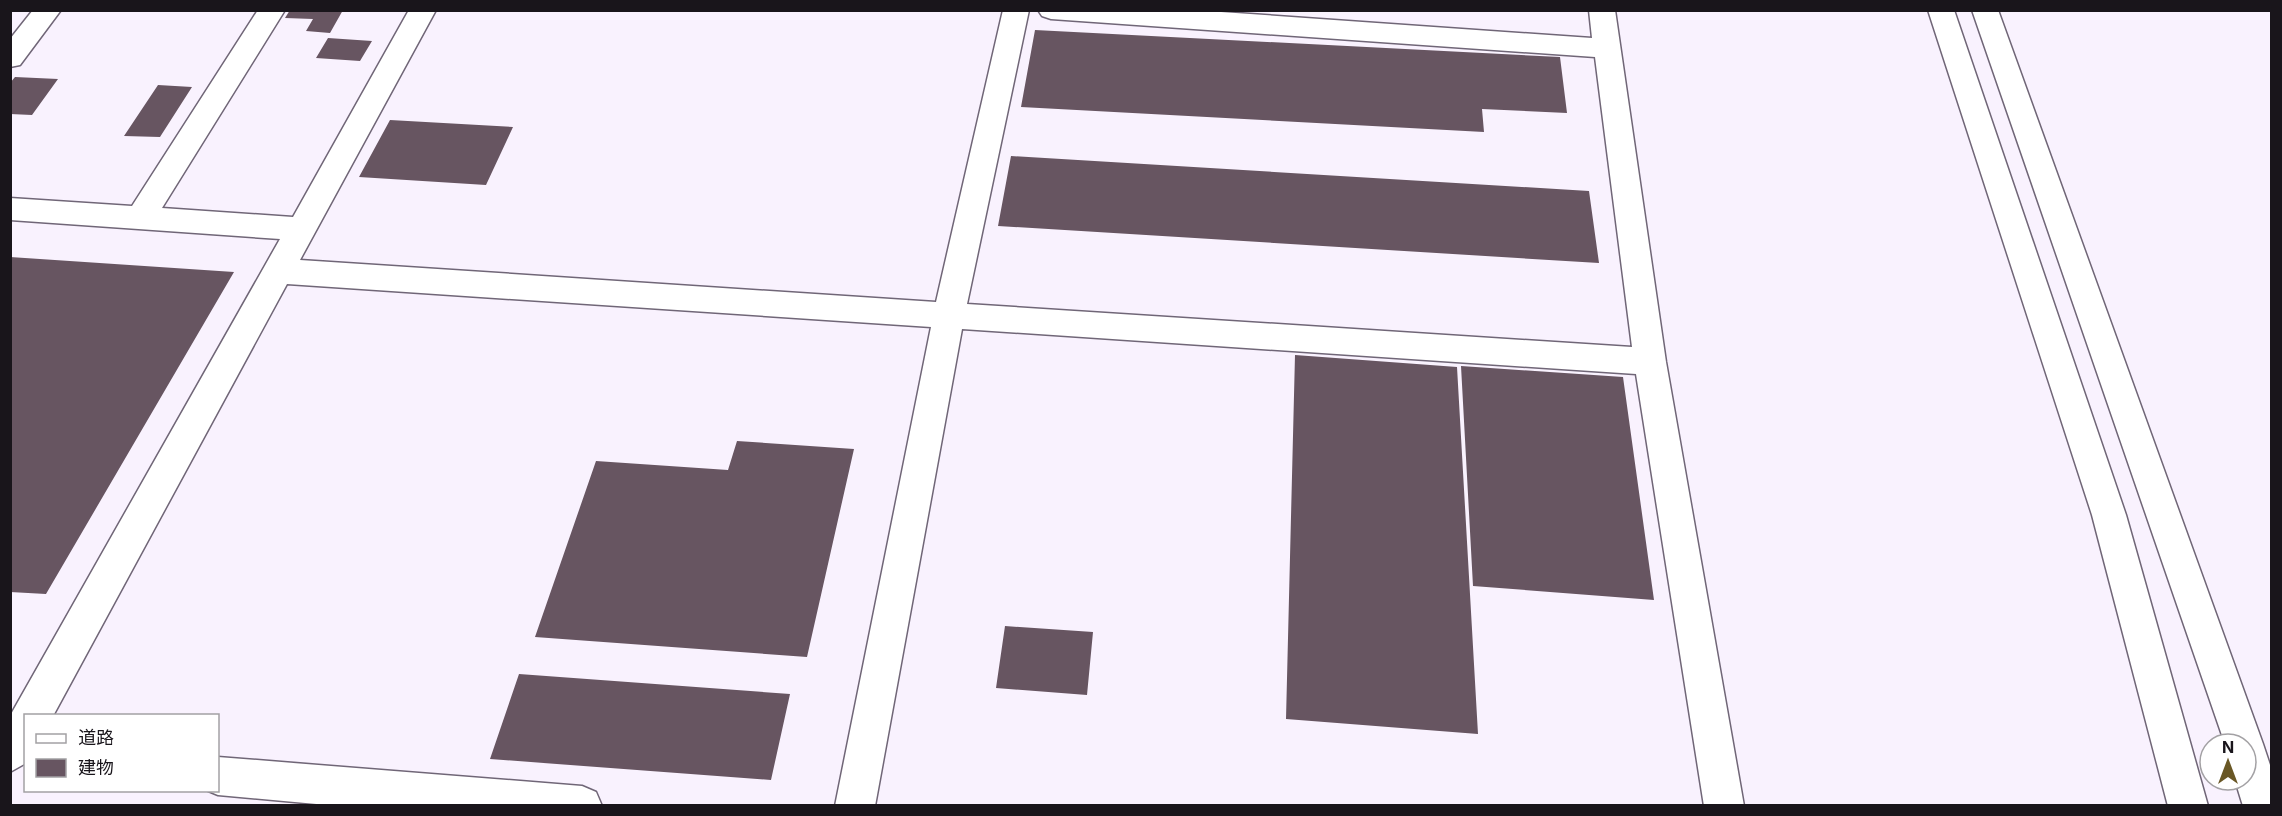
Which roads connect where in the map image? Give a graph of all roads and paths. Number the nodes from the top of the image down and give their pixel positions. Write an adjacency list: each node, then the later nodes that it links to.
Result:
1 (48, 10): 10 (street)
2 (272, 10): 12 (street)
3 (423, 10): 13 (street)
4 (1016, 10): 15 (street)
5 (1051, 10): 9 (street)
6 (1602, 10): 9 (street)
7 (1941, 10): 26 (street)
8 (1985, 10): 19 (street)
9 (1607, 48): 16 (street)
10 (10, 58)
11 (10, 209): 12 (street)
12 (140, 218): 13 (street)
13 (301, 229): 14 (street)
14 (277, 271): 15 (street); 17 (street)
15 (950, 316): 16 (street); 24 (street)
16 (1650, 362): 25 (street)
17 (33, 714)
18 (24, 729): 20 (street)
19 (2240, 732)
20 (10, 753)
21 (219, 776): 23 (street)
22 (2258, 790): 27 (street)
23 (582, 806)
24 (855, 806)
25 (1724, 806)
26 (2188, 806)
27 (2263, 806)

